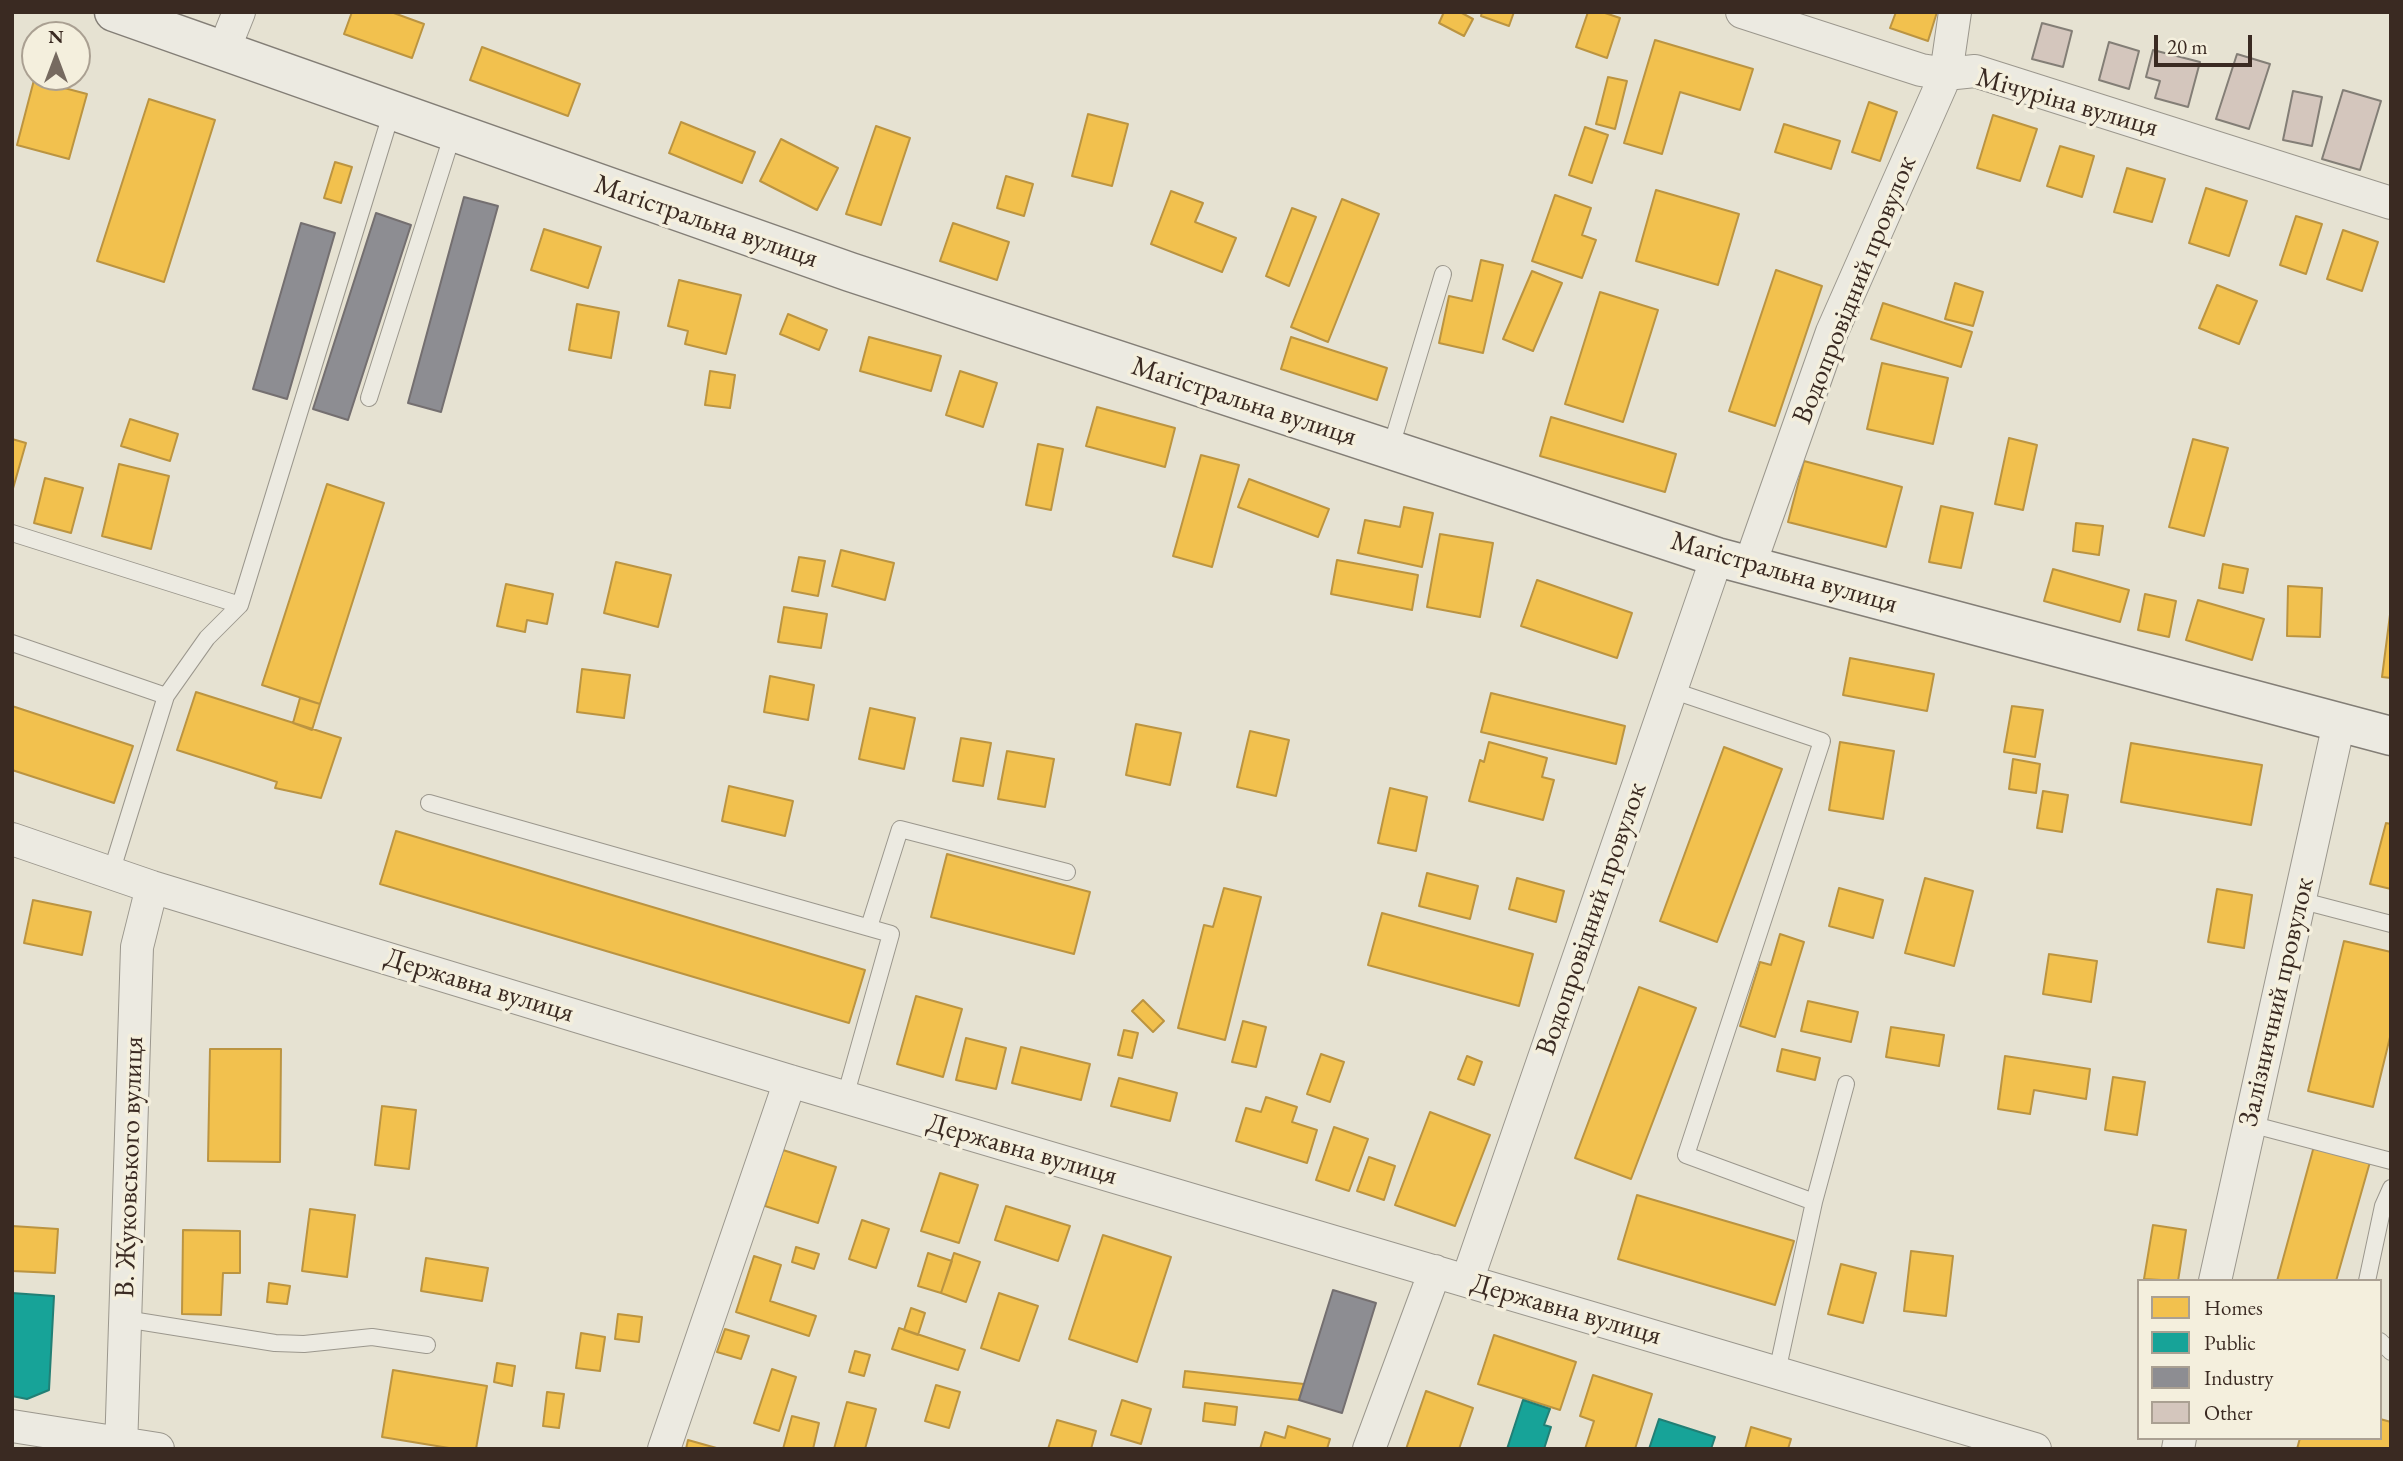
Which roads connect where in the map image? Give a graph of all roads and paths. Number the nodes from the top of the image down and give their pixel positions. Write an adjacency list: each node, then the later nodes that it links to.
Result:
1 (114, 12): 5 (main road, Магістральна вулиця)
2 (239, 12): 5 (street)
3 (1742, 12): 6 (street, Мічуріна вулиця)
4 (1955, 12): 6 (street, Водопровідний провулок)
5 (223, 52): 7 (main road, Магістральна вулиця)
6 (1946, 74): 9 (street, Мічуріна вулиця); 14 (street, Водопровідний провулок)
7 (391, 111): 8 (main road, Магістральна вулиця); 15 (lane)
8 (453, 133): 11 (lane); 12 (main road, Магістральна вулиця)
9 (2391, 203)
10 (1443, 274): 12 (lane)
11 (369, 398)
12 (1390, 450): 14 (main road, Магістральна вулиця)
13 (12, 533): 15 (lane)
14 (1733, 562): 17 (street, Водопровідний провулок); 19 (main road, Магістральна вулиця)
15 (240, 605): 18 (lane)
16 (12, 643): 18 (lane)
17 (1671, 690): 35 (lane); 39 (street, Водопровідний провулок)
18 (166, 696): 24 (lane)
19 (2339, 723): 20 (main road, Магістральна вулиця); 26 (street, Залізничний провулок)
20 (2391, 736)
21 (429, 803): 28 (lane)
22 (12, 839): 24 (street, Державна вулиця)
23 (1067, 872): 28 (lane)
24 (111, 873): 25 (street, Державна вулиця)
25 (152, 887): 29 (street, Державна вулиця); 40 (street, В. Жуковського вулиця)
26 (2299, 900): 27 (lane); 32 (street, Залізничний провулок)
27 (2391, 924)
28 (869, 927): 31 (lane)
29 (790, 1081): 31 (street, Державна вулиця); 46 (street)
30 (1846, 1084): 35 (lane)
31 (845, 1097): 36 (street, Державна вулиця)
32 (2249, 1124): 33 (lane); 37 (street, Залізничний провулок)
33 (2391, 1161)
34 (2391, 1188): 38 (lane)
35 (1815, 1202): 42 (lane)
36 (1434, 1272): 39 (street, Державна вулиця); 47 (street)
37 (2215, 1279)
38 (2367, 1279)
39 (1467, 1281): 42 (street, Державна вулиця)
40 (125, 1319): 41 (lane); 44 (street, В. Жуковського вулиця)
41 (427, 1345)
42 (1777, 1373): 48 (street, Державна вулиця)
43 (12, 1426): 44 (street)
44 (121, 1446): 45 (street)
45 (158, 1449)
46 (664, 1449)
47 (1369, 1449)
48 (2035, 1449)

